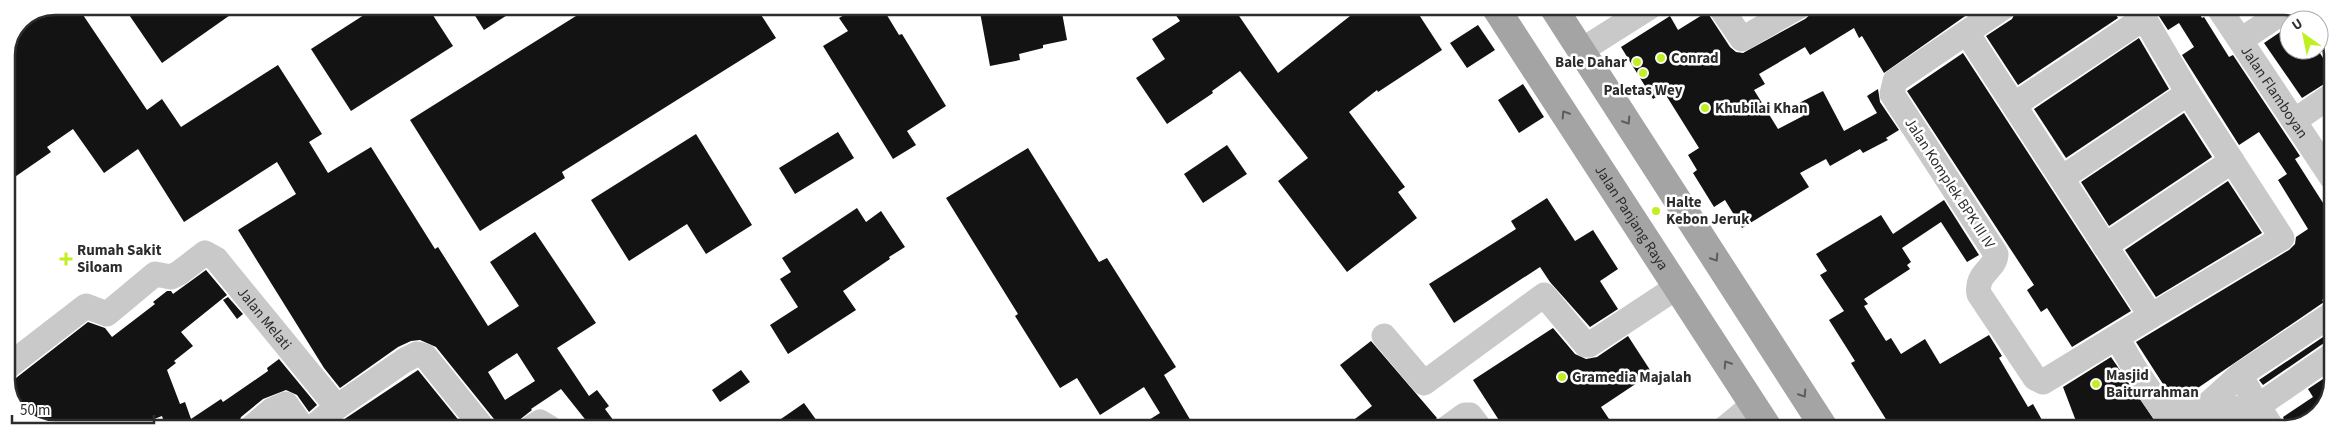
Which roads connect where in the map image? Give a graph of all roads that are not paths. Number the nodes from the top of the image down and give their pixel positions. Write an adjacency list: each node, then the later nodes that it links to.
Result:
1 (1501, 15): 20 (main road, Jalan Panjang Raya, one-way to 1)
2 (1558, 15): 11 (main road)
3 (1637, 15): 11 (street)
4 (1726, 15): 5 (street)
5 (1784, 15)
6 (1993, 15): 9 (street, Jalan Komplek BPK III IV)
7 (2224, 15): 10 (street, Jalan Flamboyan)
8 (2278, 15): 10 (street)
9 (1967, 33): 14 (street); 24 (street, Jalan Komplek BPK III IV)
10 (2241, 40): 15 (street, Jalan Flamboyan)
11 (1582, 50): 40 (main road, one-way to 40)
12 (2188, 93): 14 (street, Jalan Komplek BPK III IV); 16 (street, Jalan Komplek BPK III IV); 18 (street)
13 (2324, 100): 15 (street)
14 (2014, 105): 18 (street)
15 (2294, 121): 17 (street, Jalan Flamboyan)
16 (2232, 161): 19 (street); 21 (street, Jalan Komplek BPK III IV)
17 (2324, 166)
18 (2062, 178): 19 (street)
19 (2105, 246): 21 (street)
20 (1677, 287): 23 (street); 28 (main road, Jalan Panjang Raya, one-way to 20)
21 (2151, 316): 24 (street, Jalan Komplek BPK III IV)
22 (2324, 319): 27 (street)
23 (1384, 336)
24 (2117, 338): 31 (street)
25 (15, 361): 30 (street, Jalan Melati)
26 (2324, 361): 29 (street)
27 (2240, 375): 29 (street); 31 (street)
28 (1753, 405): 38 (street); 39 (main road, Jalan Panjang Raya)
29 (2258, 406): 31 (street); 41 (street)
30 (337, 407): 34 (street); 35 (street)
31 (2198, 413)
32 (260, 420): 33 (street)
33 (297, 420)
34 (322, 420)
35 (476, 420)
36 (1458, 420): 37 (street)
37 (1474, 420)
38 (1734, 420)
39 (1763, 420)
40 (1819, 420)
41 (2267, 420)

